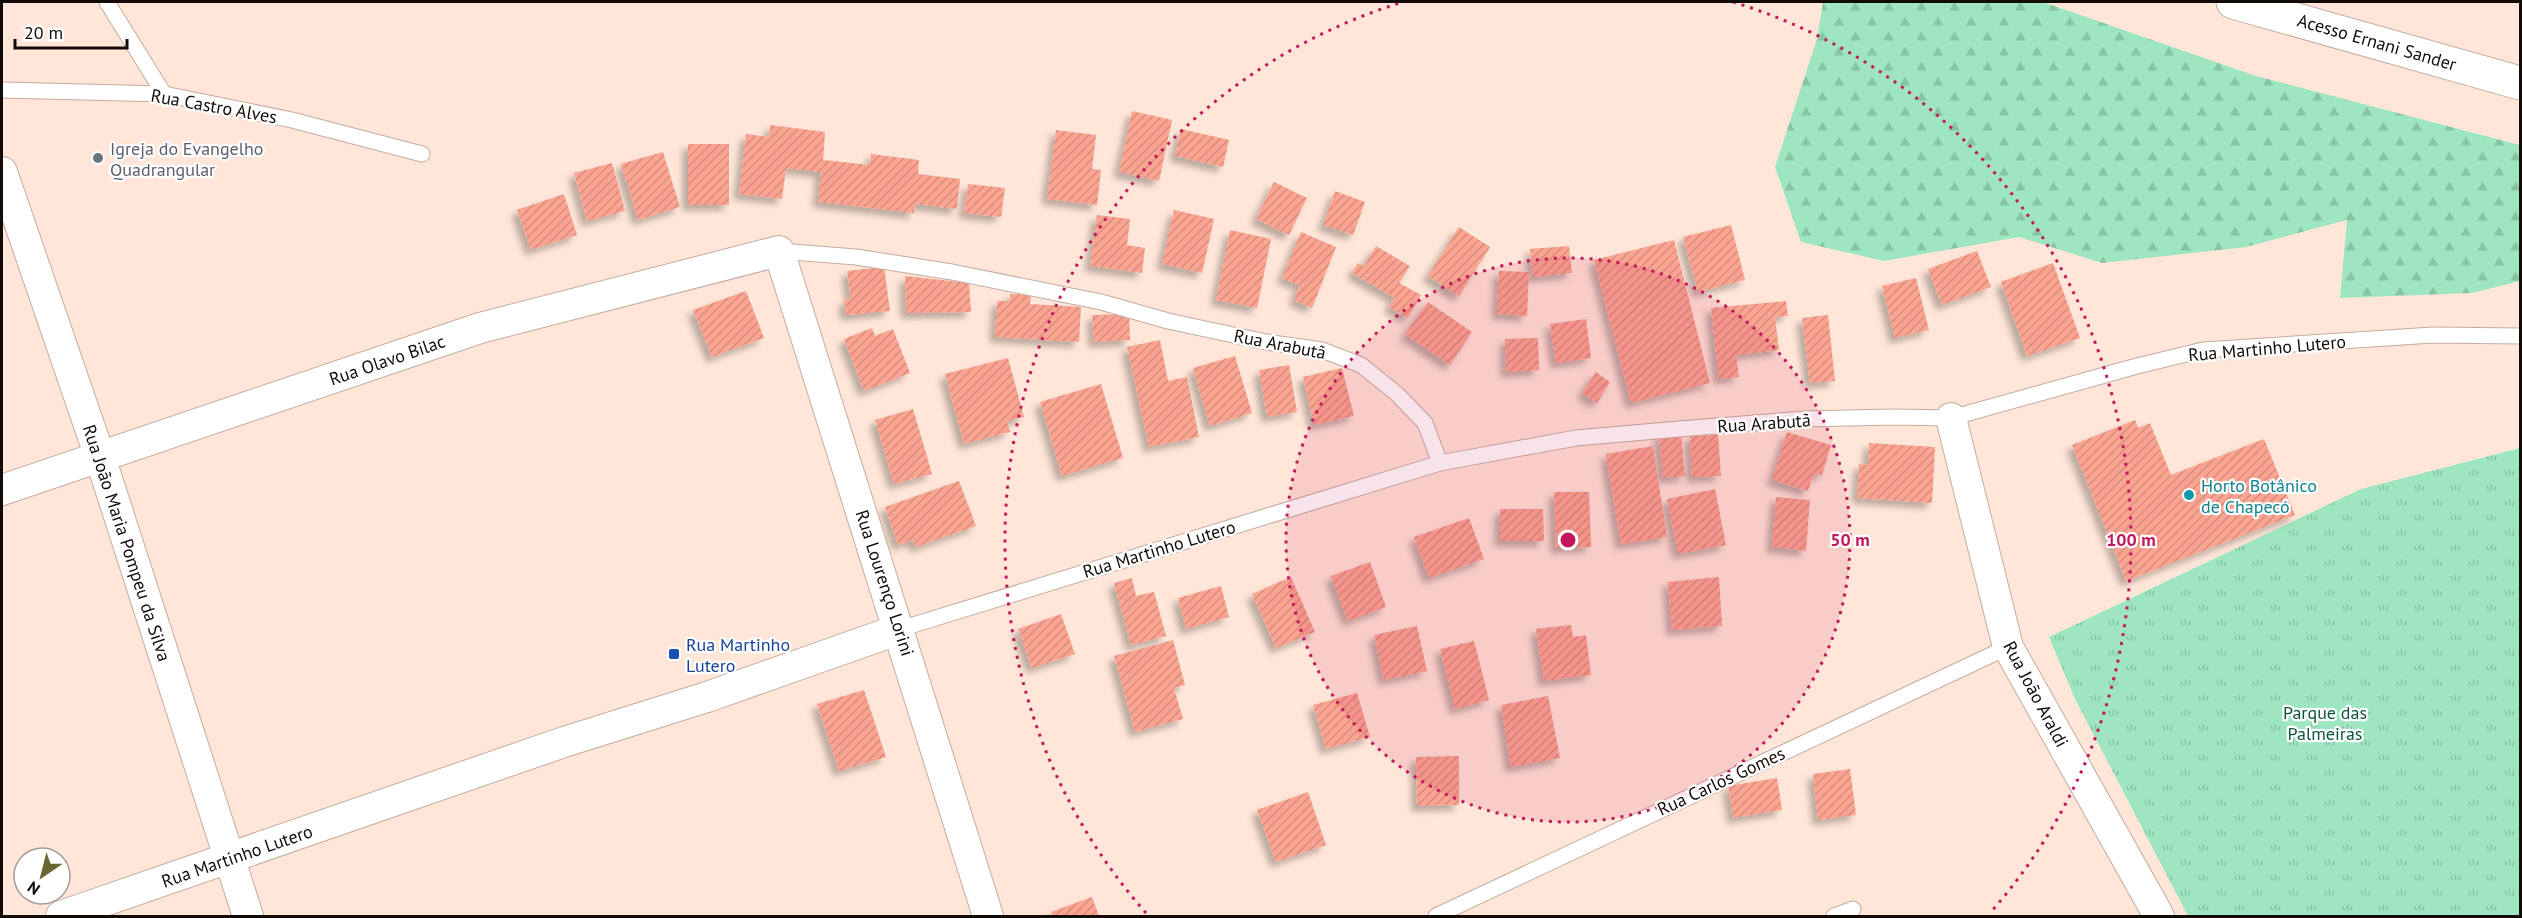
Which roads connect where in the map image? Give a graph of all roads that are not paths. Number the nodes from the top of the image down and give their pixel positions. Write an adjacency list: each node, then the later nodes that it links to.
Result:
1 (2233, 2): 3 (highway, Acesso Ernani Sander)
2 (112, 3): 5 (lane)
3 (2520, 83)
4 (2, 90): 5 (lane, Rua Castro Alves)
5 (164, 94): 6 (lane, Rua Castro Alves)
6 (422, 154)
7 (2, 171): 11 (street, Rua João Maria Pompeu da Silva)
8 (779, 251): 11 (street, Rua Olavo Bilac); 12 (lane, Rua Arabutã); 14 (street, Rua Lourenço Lorini)
9 (2520, 336): 10 (lane, Rua Martinho Lutero)
10 (1951, 418): 12 (lane, Rua Arabutã); 15 (street, Rua João Araldi)
11 (100, 457): 13 (street, Rua Olavo Bilac); 16 (street, Rua João Maria Pompeu da Silva)
12 (1440, 463): 14 (lane, Rua Martinho Lutero)
13 (2, 490)
14 (900, 628): 16 (street, Rua Martinho Lutero); 20 (street, Rua Lourenço Lorini)
15 (2008, 647): 21 (lane, Rua Carlos Gomes); 23 (street, Rua João Araldi)
16 (228, 860): 18 (street, Rua Martinho Lutero); 19 (street, Rua João Maria Pompeu da Silva)
17 (1853, 909): 22 (lane)
18 (62, 916)
19 (248, 916)
20 (988, 916)
21 (1436, 916)
22 (1834, 916)
23 (2159, 916)

